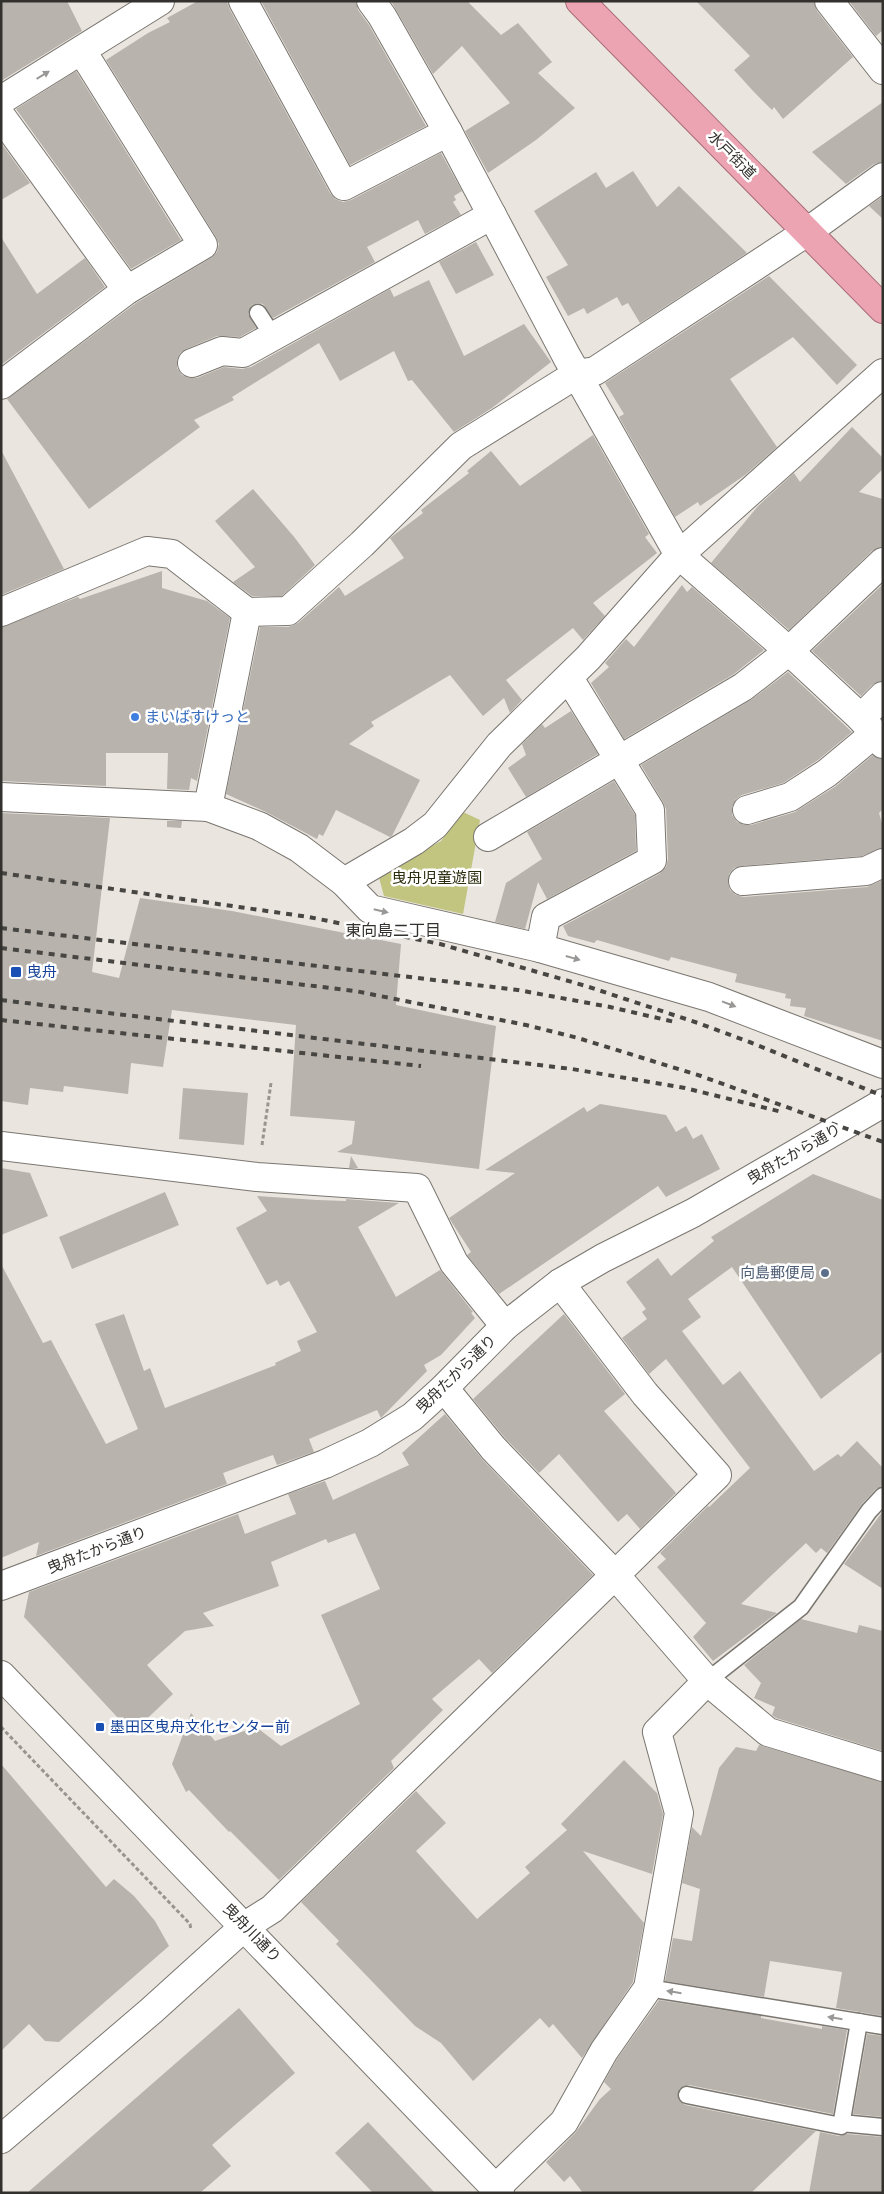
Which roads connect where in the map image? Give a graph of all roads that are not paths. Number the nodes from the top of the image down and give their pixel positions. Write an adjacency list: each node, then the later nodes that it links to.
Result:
1 (160, 1): 6 (street)
2 (243, 1): 10 (street)
3 (372, 1): 10 (street)
4 (580, 1): 13 (highway, 水戸街道)
5 (829, 1): 7 (street)
6 (82, 50): 8 (street, one-way to 6); 14 (street)
7 (883, 70)
8 (1, 100)
9 (1, 116): 14 (street)
10 (448, 132): 12 (street)
11 (883, 176): 13 (street)
12 (492, 214): 17 (street); 19 (street)
13 (807, 232): 15 (highway, 水戸街道); 19 (street)
14 (126, 290): 21 (street)
15 (883, 309)
16 (258, 313): 17 (lane)
17 (273, 336): 18 (street)
18 (192, 363)
19 (577, 374): 22 (street); 25 (street)
20 (883, 374): 22 (street)
21 (1, 385)
22 (679, 556): 26 (street); 27 (street)
23 (883, 562): 26 (street)
24 (1, 612): 25 (street)
25 (247, 612): 32 (street)
26 (789, 651): 29 (street); 30 (street)
27 (569, 678): 30 (street); 37 (street)
28 (883, 696): 29 (street)
29 (873, 732): 33 (street)
30 (620, 761): 34 (street); 38 (street)
31 (1, 796): 32 (street)
32 (208, 807): 37 (street)
33 (747, 810)
34 (488, 837)
35 (883, 863): 36 (street)
36 (744, 881)
37 (344, 882): 38 (street, one-way to 38)
38 (540, 948): 39 (street, one-way to 39)
39 (883, 1064)
40 (883, 1103): 42 (street, 曳舟たから通り)
41 (1, 1146): 43 (street)
42 (560, 1283): 43 (street, 曳舟たから通り); 46 (street)
43 (505, 1326): 44 (street, 曳舟たから通り)
44 (444, 1388): 46 (street); 47 (street, 曳舟たから通り)
45 (883, 1496): 49 (lane)
46 (615, 1575): 49 (street); 51 (street)
47 (1, 1586)
48 (1, 1674): 51 (street, 曳舟川通り)
49 (708, 1681): 50 (street); 52 (street)
50 (883, 1767)
51 (245, 1926): 58 (street); 59 (street, 曳舟川通り)
52 (648, 1988): 53 (lane, one-way to 52); 59 (street)
53 (859, 2022): 54 (lane); 56 (lane)
54 (883, 2026)
55 (687, 2095): 56 (lane)
56 (841, 2123): 57 (lane)
57 (883, 2127)
58 (1, 2139)
59 (498, 2190)

